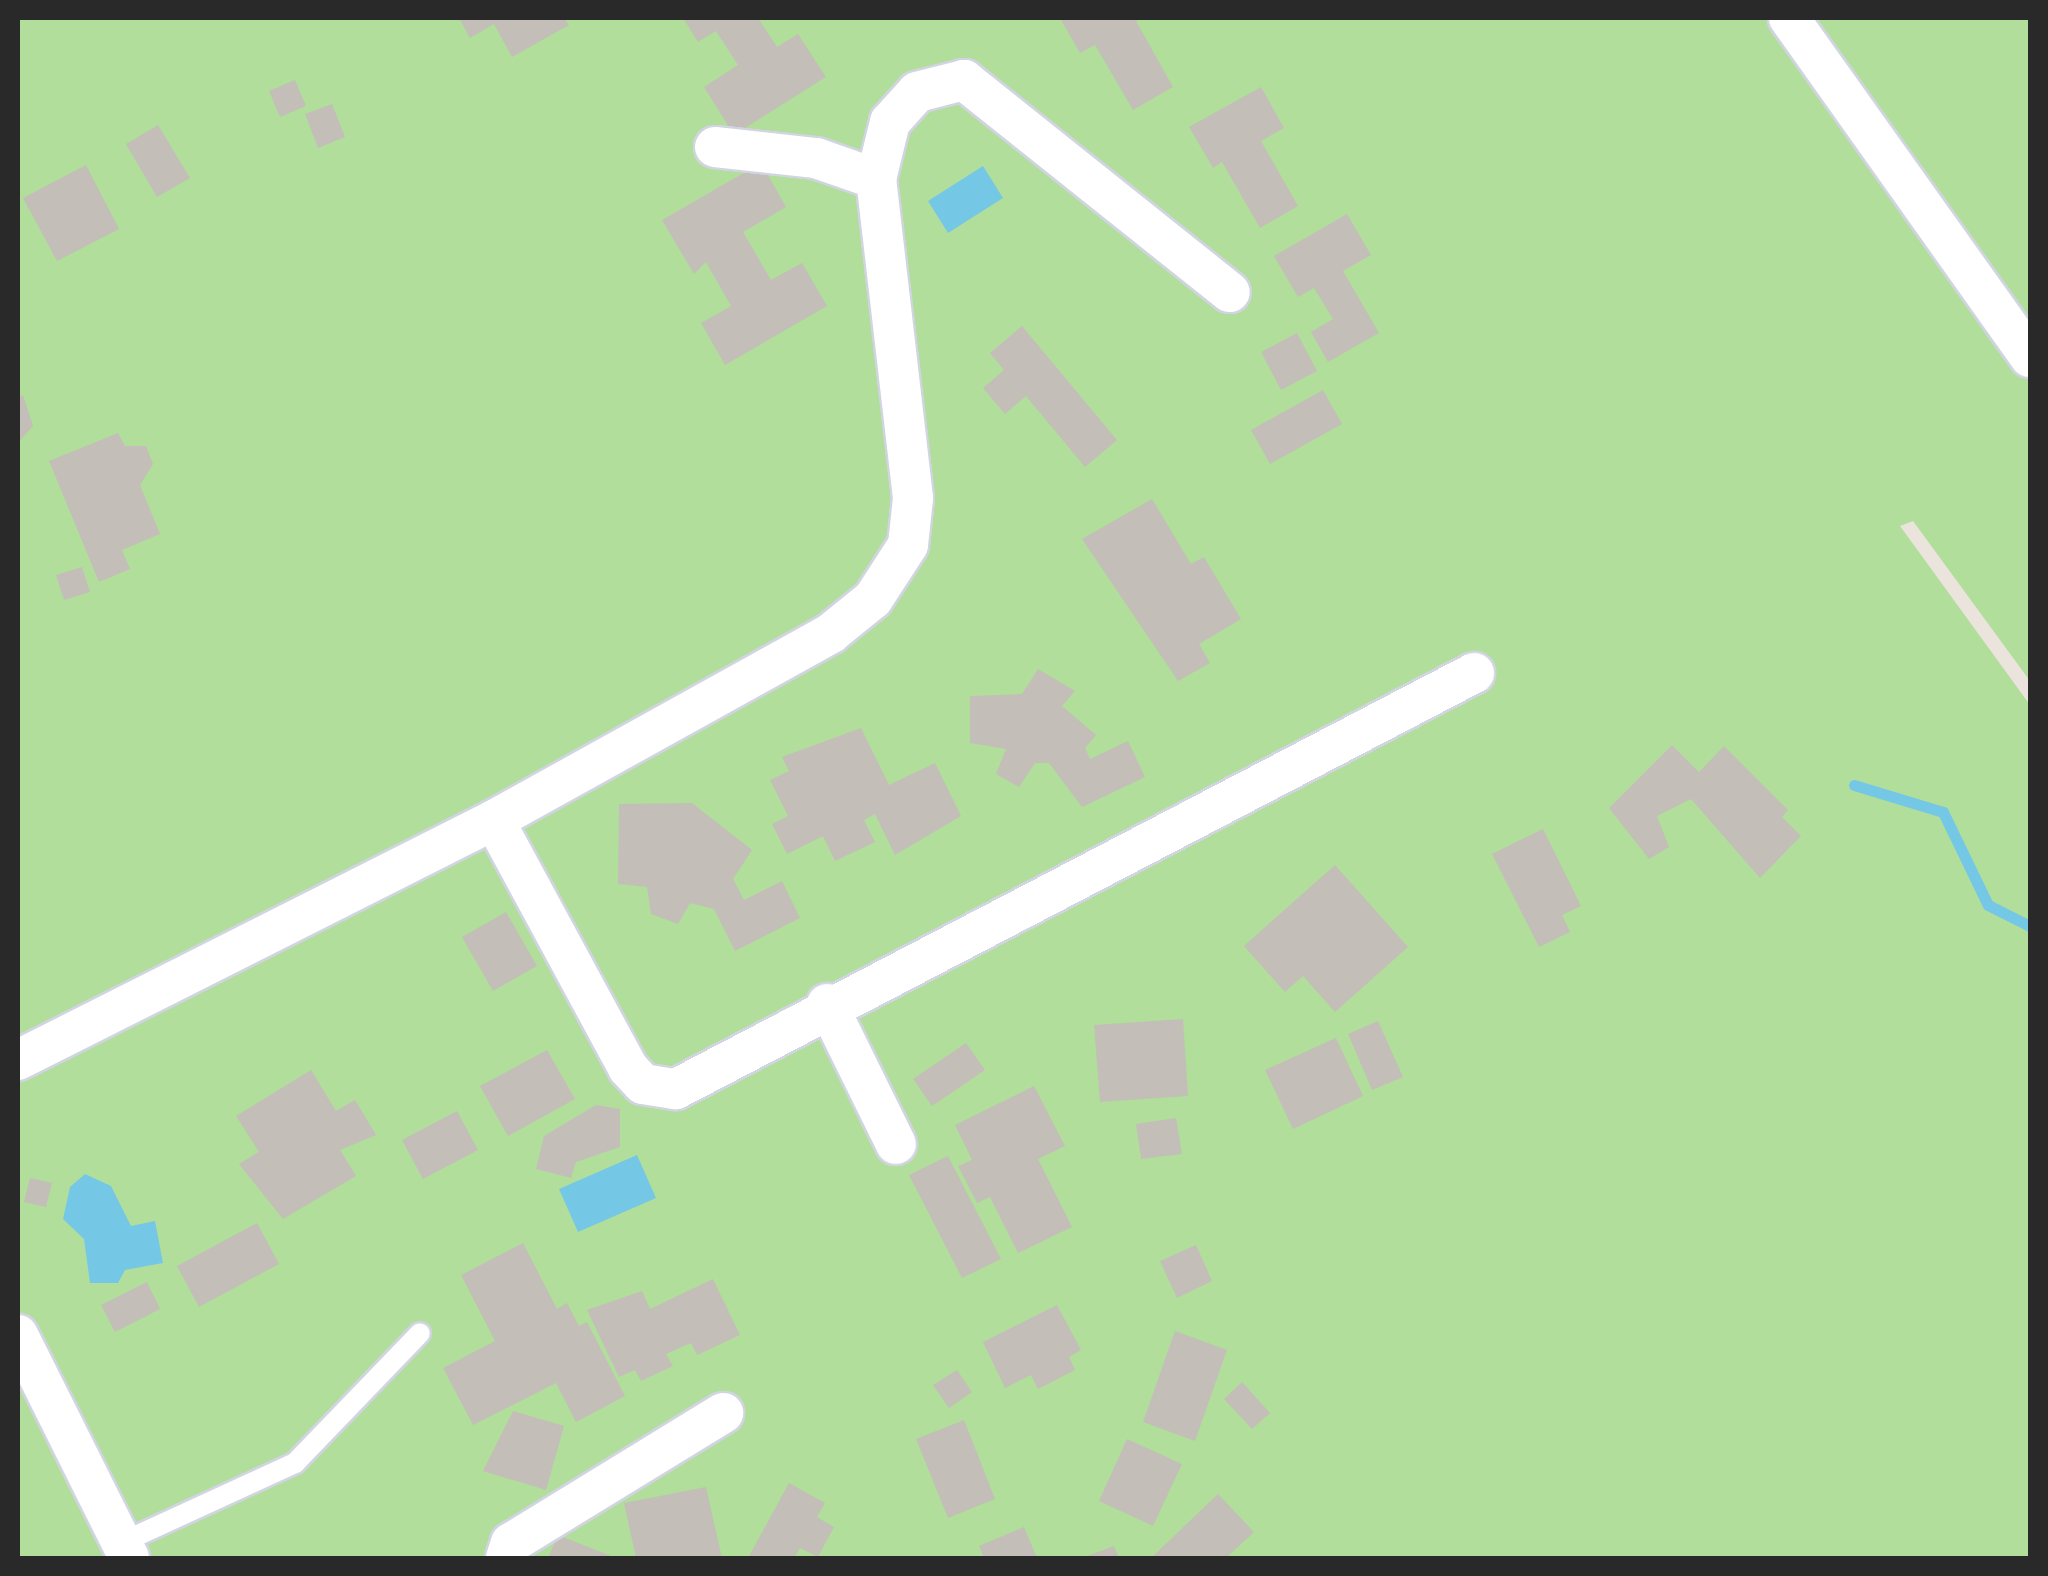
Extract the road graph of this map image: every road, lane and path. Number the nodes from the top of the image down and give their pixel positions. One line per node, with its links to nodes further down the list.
1 (1790, 18): 5 (street)
2 (715, 147): 3 (street)
3 (876, 179): 4 (street); 7 (street)
4 (1230, 292)
5 (2030, 357)
6 (1474, 673): 8 (street)
7 (494, 820): 8 (street); 9 (street)
8 (827, 1004): 10 (street)
9 (18, 1060)
10 (896, 1144)
11 (420, 1333): 14 (lane)
12 (18, 1335): 14 (street)
13 (723, 1413): 15 (street)
14 (125, 1551)
15 (506, 1558)

